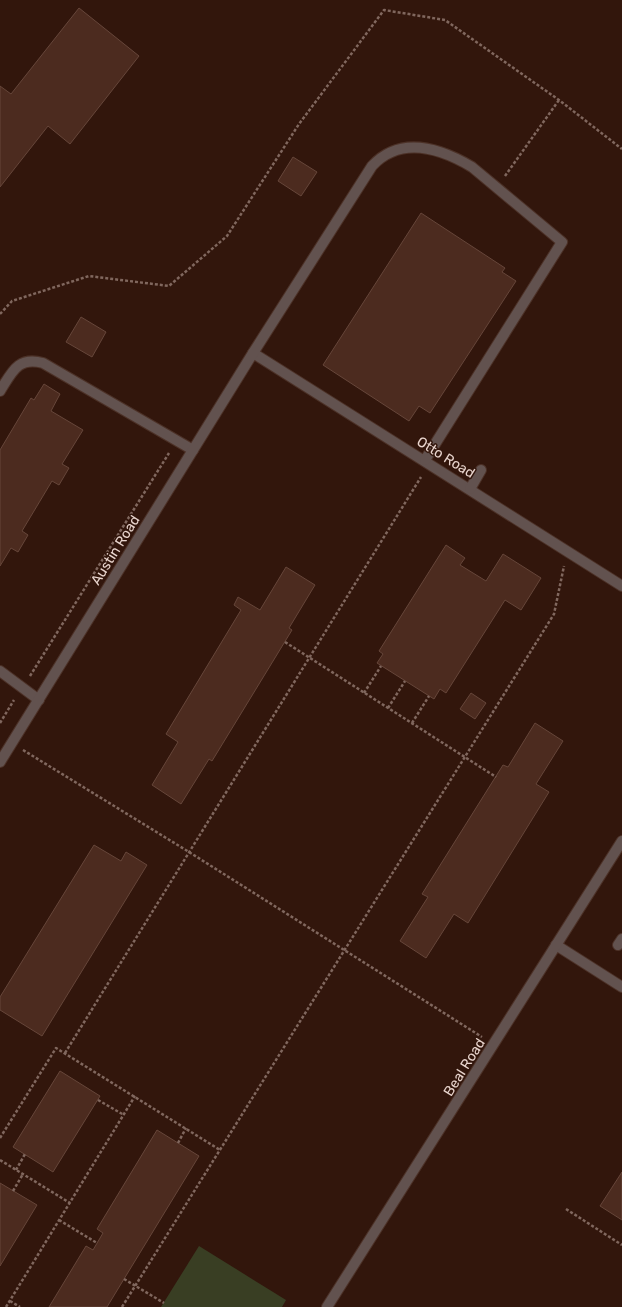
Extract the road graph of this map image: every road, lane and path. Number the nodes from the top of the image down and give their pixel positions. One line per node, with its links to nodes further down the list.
1 (559, 100): 2 (path); 3 (path); 4 (path)
2 (622, 149)
3 (496, 188): 5 (street, Austin Road); 9 (street, Austin Road)
4 (0, 314)
5 (253, 353): 8 (street, Austin Road); 9 (street, Otto Road)
6 (0, 391): 7 (street)
7 (177, 441): 8 (street); 19 (path)
8 (194, 450): 22 (street, Austin Road)
9 (428, 462): 11 (street, Otto Road); 15 (path)
10 (481, 470): 11 (street)
11 (470, 489): 12 (street, Otto Road)
12 (567, 550): 13 (street, Otto Road); 27 (path)
13 (622, 586)
14 (285, 642): 15 (path)
15 (309, 657): 20 (path); 31 (path)
16 (381, 666): 20 (path)
17 (0, 671): 19 (street)
18 (405, 681): 23 (path)
19 (22, 688): 22 (street); 24 (path)
20 (364, 693): 23 (path)
21 (429, 696): 25 (path)
22 (39, 700): 26 (street, Austin Road)
23 (388, 708): 25 (path)
24 (0, 723)
25 (412, 723): 27 (path)
26 (12, 743): 28 (street, Austin Road); 31 (path)
27 (464, 757): 29 (path); 33 (path)
28 (0, 762)
29 (496, 777)
30 (622, 841): 32 (street, Beal Road)
31 (189, 852): 33 (path); 36 (path)
32 (556, 946): 34 (street); 35 (street, Beal Road)
33 (344, 950): 35 (path); 43 (path)
34 (622, 987)
35 (494, 1045): 61 (street, Beal Road)
36 (65, 1053): 37 (path); 41 (path)
37 (135, 1096): 39 (path); 40 (path)
38 (98, 1100): 39 (path)
39 (124, 1115): 49 (path)
40 (186, 1128): 42 (path); 43 (path)
41 (0, 1138)
42 (178, 1143)
43 (220, 1150): 55 (path)
44 (25, 1154): 46 (path)
45 (0, 1160): 46 (path)
46 (16, 1170): 47 (path)
47 (23, 1174): 48 (path); 49 (path)
48 (13, 1191)
49 (70, 1203): 51 (path)
50 (566, 1209): 53 (path)
51 (59, 1220): 52 (path); 56 (path)
52 (97, 1244)
53 (622, 1245)
54 (124, 1279): 55 (path)
55 (135, 1286): 57 (path); 60 (path)
56 (10, 1301): 58 (path); 59 (path)
57 (164, 1303)
58 (6, 1307)
59 (20, 1307)
60 (122, 1307)
61 (327, 1307)

